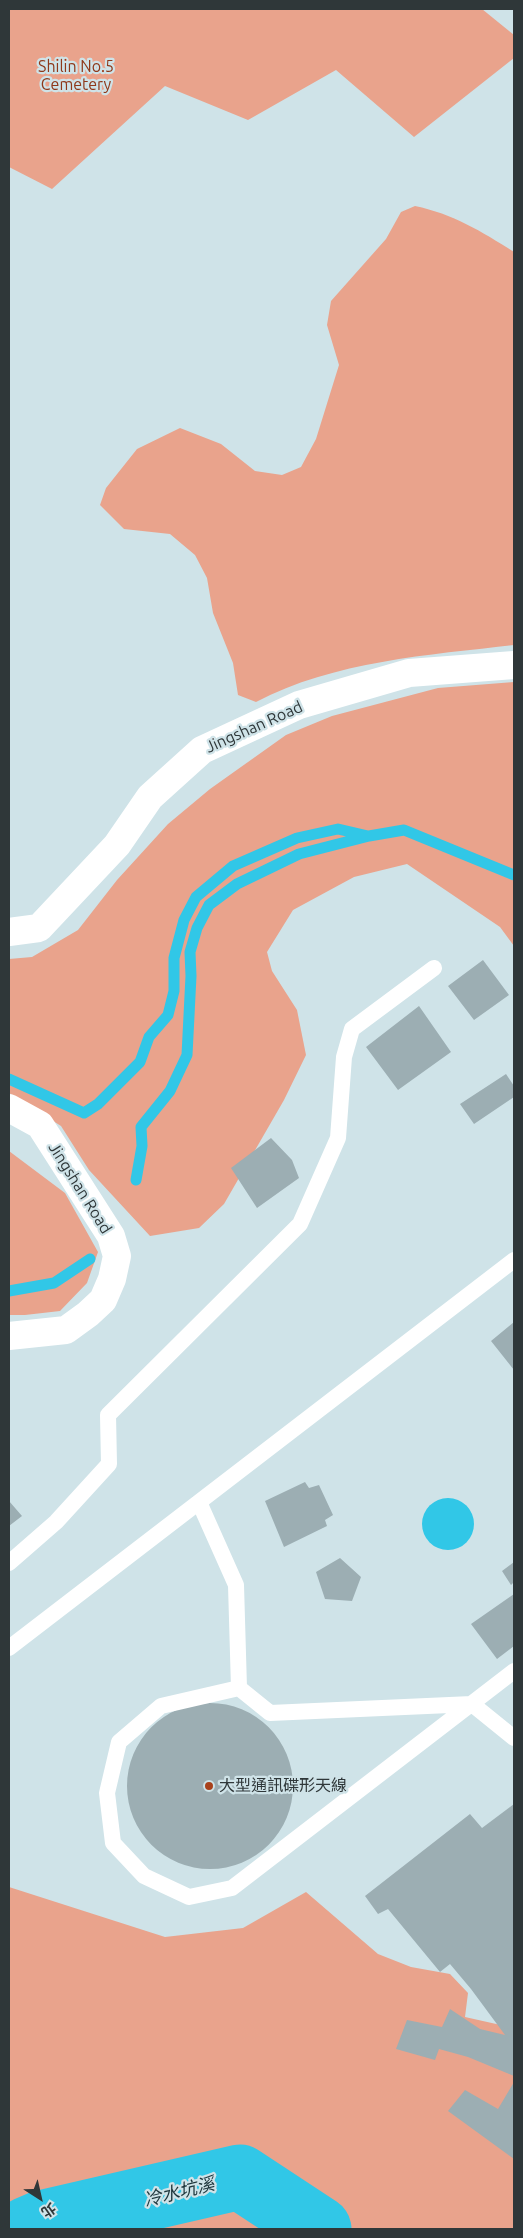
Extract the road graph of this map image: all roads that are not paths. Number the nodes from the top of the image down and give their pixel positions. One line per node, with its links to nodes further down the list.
1 (514, 665): 2 (street, Jingshan Road)
2 (9, 932)
3 (434, 968): 8 (lane)
4 (9, 1108): 6 (street, Jingshan Road)
5 (514, 1260): 7 (lane)
6 (9, 1336)
7 (199, 1502): 9 (lane); 11 (lane)
8 (9, 1563)
9 (9, 1648)
10 (514, 1671): 12 (lane)
11 (239, 1688): 12 (lane); 12 (lane)
12 (472, 1704): 13 (lane)
13 (514, 1738)

